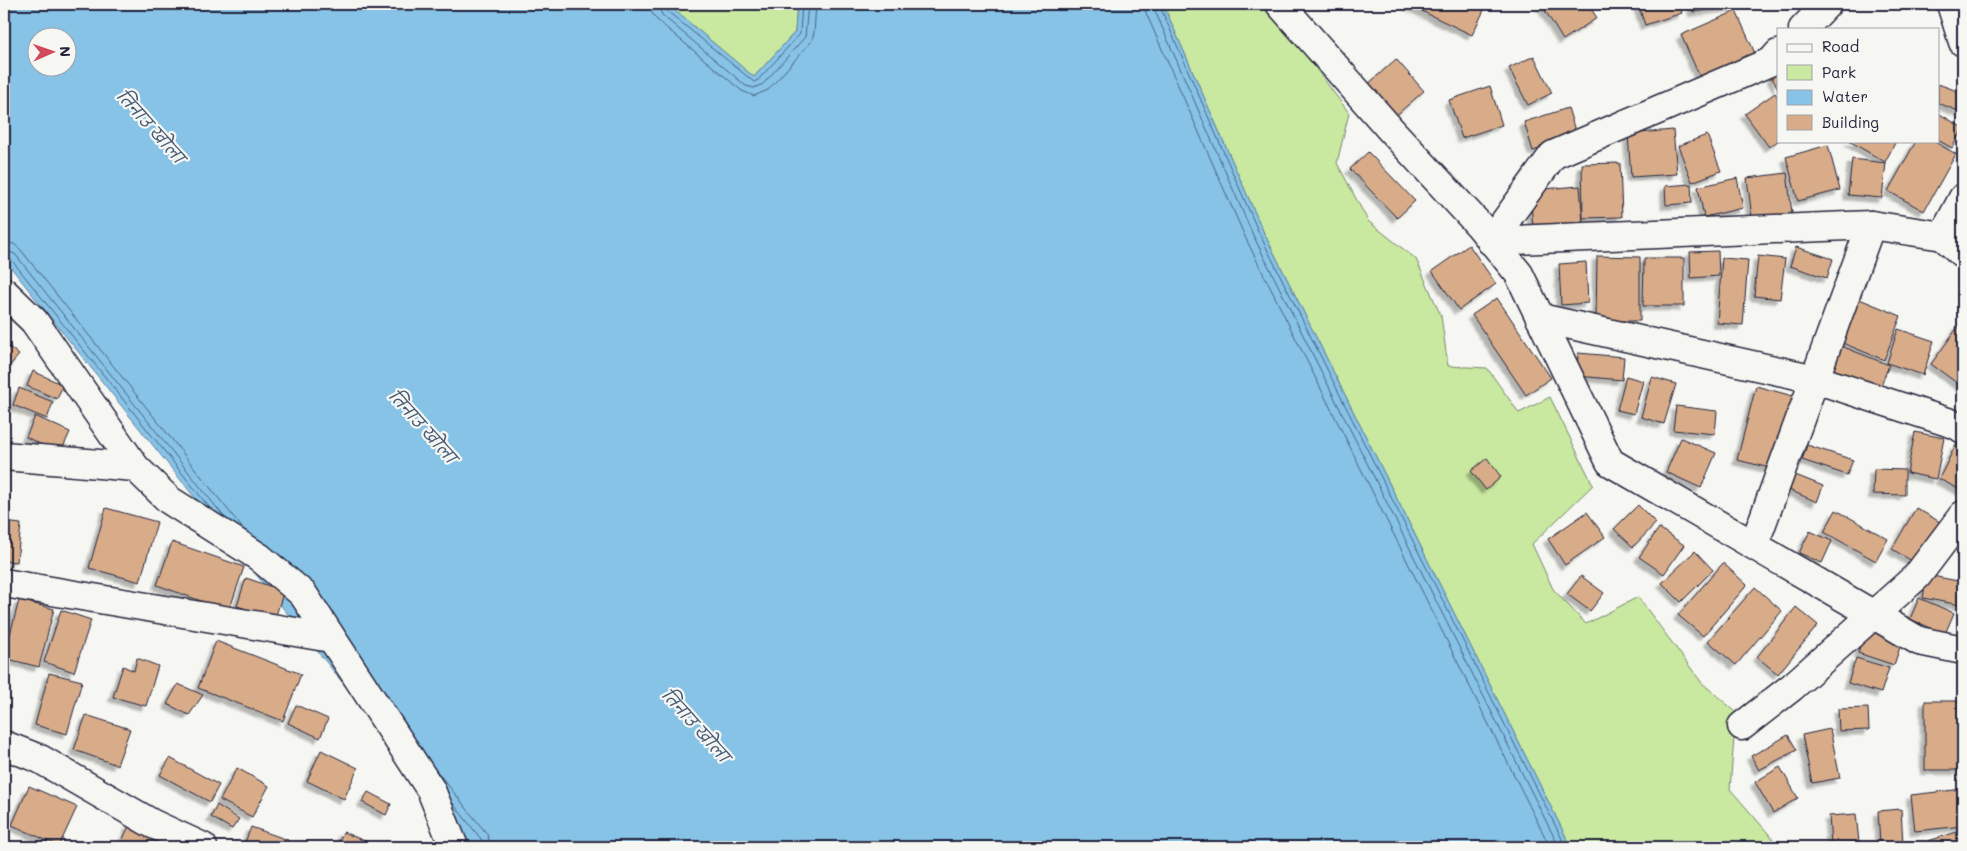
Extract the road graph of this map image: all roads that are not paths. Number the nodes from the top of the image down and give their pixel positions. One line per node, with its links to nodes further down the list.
1 (1280, 4): 10 (street)
2 (1827, 4): 4 (street)
3 (1951, 4): 5 (street)
4 (1804, 28)
5 (1963, 42)
6 (1777, 55): 10 (street)
7 (1963, 198): 9 (street)
8 (1871, 225): 9 (street); 10 (street); 14 (street)
9 (1943, 236): 11 (street)
10 (1491, 241): 13 (street)
11 (1963, 254)
12 (4, 292): 17 (street)
13 (1540, 318): 14 (street); 19 (street)
14 (1814, 379): 15 (street); 19 (street)
15 (1963, 429)
16 (4, 456): 17 (street)
17 (136, 467): 22 (street)
18 (1963, 515): 21 (street)
19 (1754, 545): 21 (street)
20 (4, 582): 22 (street)
21 (1875, 615): 23 (street); 24 (street)
22 (331, 638): 27 (street)
23 (1963, 650)
24 (1742, 726)
25 (4, 745): 26 (street)
26 (203, 847)
27 (454, 847)

